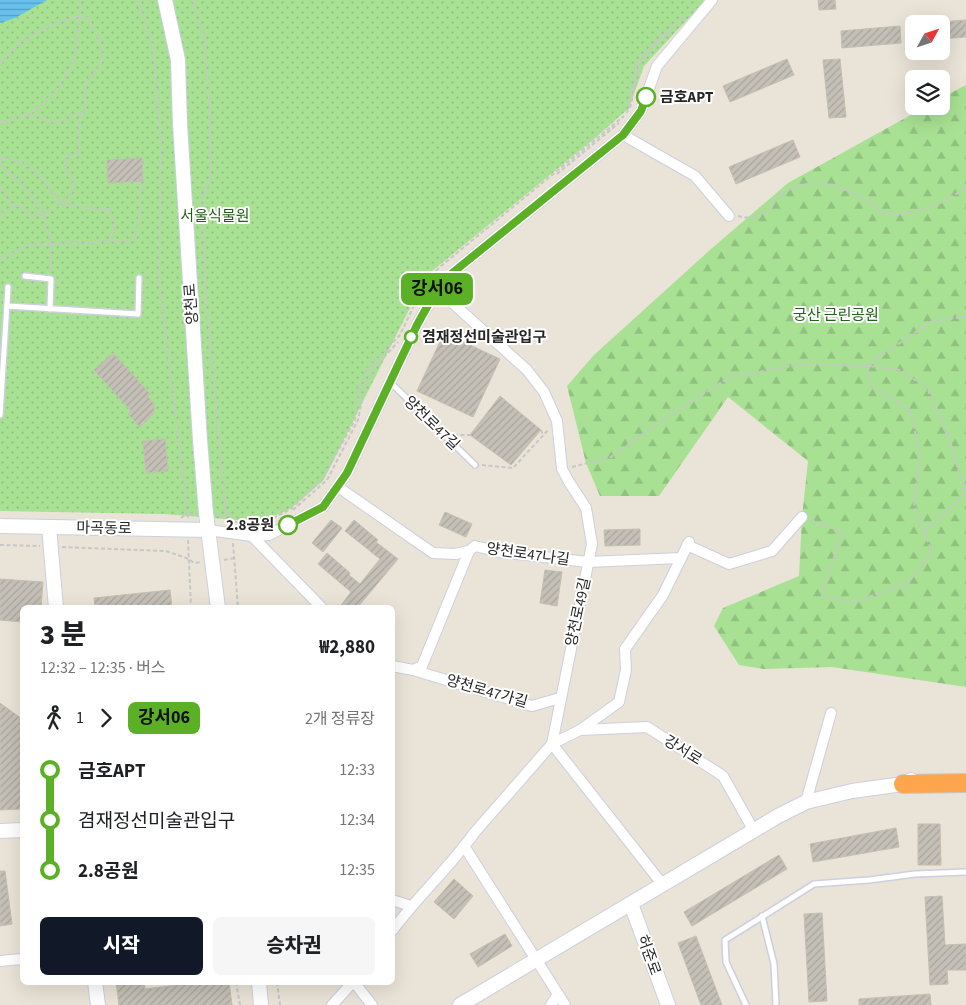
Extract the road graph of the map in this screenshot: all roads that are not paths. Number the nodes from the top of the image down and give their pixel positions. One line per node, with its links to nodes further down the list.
1 (165, 0): 18 (main road, 양천로)
2 (712, 0): 3 (street, 양천로47길)
3 (623, 135): 4 (street); 8 (street, 양천로47길)
4 (729, 216)
5 (24, 276): 10 (lane)
6 (140, 278): 10 (lane)
7 (8, 287): 9 (lane)
8 (437, 289): 11 (street, 양천로47길); 22 (street, 양천로49길)
9 (7, 306): 10 (lane); 12 (lane)
10 (50, 309)
11 (390, 382): 13 (lane, 양천로47길); 14 (street, 양천로47길)
12 (0, 415)
13 (475, 465)
14 (338, 487): 19 (street, 양천로47길); 20 (street, 양천로47나길)
15 (802, 517): 21 (street)
16 (0, 526): 17 (main road, 마곡동로)
17 (49, 527): 18 (main road, 마곡동로); 23 (main road)
18 (208, 530): 19 (street, 양천로47길); 24 (main road, 양천로)
19 (252, 536): 25 (street)
20 (469, 551): 22 (street, 양천로47나길); 27 (street)
21 (681, 558): 22 (street, 양천로47나길); 30 (street)
22 (588, 562): 28 (street, 양천로49길)
23 (56, 605)
24 (218, 605)
25 (319, 605)
26 (395, 667): 27 (street, 양천로47가길)
27 (414, 670): 28 (street, 양천로47가길)
28 (560, 698): 31 (street, 양천로49길)
29 (831, 713): 36 (street)
30 (580, 730): 31 (street); 38 (street, 강서로)
31 (552, 744): 40 (street); 42 (street)
32 (966, 774): 34 (main road)
33 (966, 783): 34 (highway)
34 (903, 784): 35 (main road); 36 (main road)
35 (966, 788)
36 (806, 802): 38 (main road)
37 (20, 830): 39 (main road)
38 (754, 831): 42 (main road)
39 (0, 832)
40 (464, 846): 45 (street); 50 (street)
41 (966, 872): 46 (lane)
42 (663, 885): 44 (main road)
43 (395, 901): 45 (street)
44 (631, 904): 50 (main road); 63 (main road, 허준로)
45 (411, 906): 47 (street)
46 (762, 916): 64 (lane); 65 (lane)
47 (395, 927)
48 (20, 960): 49 (street)
49 (0, 961)
50 (536, 961): 55 (street); 60 (main road)
51 (95, 985): 56 (main road)
52 (258, 985): 57 (main road)
53 (350, 985): 58 (street)
54 (355, 985): 59 (street)
55 (558, 994): 61 (street); 62 (street)
56 (98, 1005)
57 (261, 1005)
58 (332, 1005)
59 (372, 1005)
60 (460, 1005)
61 (551, 1005)
62 (566, 1005)
63 (668, 1005)
64 (746, 1005)
65 (776, 1005)

